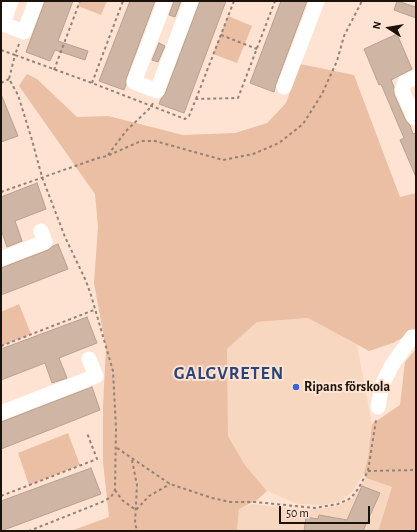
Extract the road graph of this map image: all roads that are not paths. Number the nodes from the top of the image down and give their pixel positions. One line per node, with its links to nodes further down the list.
1 (11, 1): 2 (street)
2 (36, 1)
3 (165, 1): 4 (street)
4 (191, 1)
5 (317, 1): 7 (street)
6 (416, 77): 8 (street)
7 (284, 87)
8 (416, 118)
9 (41, 231): 10 (street)
10 (1, 259)
11 (416, 337): 13 (street)
12 (89, 359): 14 (street)
13 (378, 407)
14 (1, 413)

